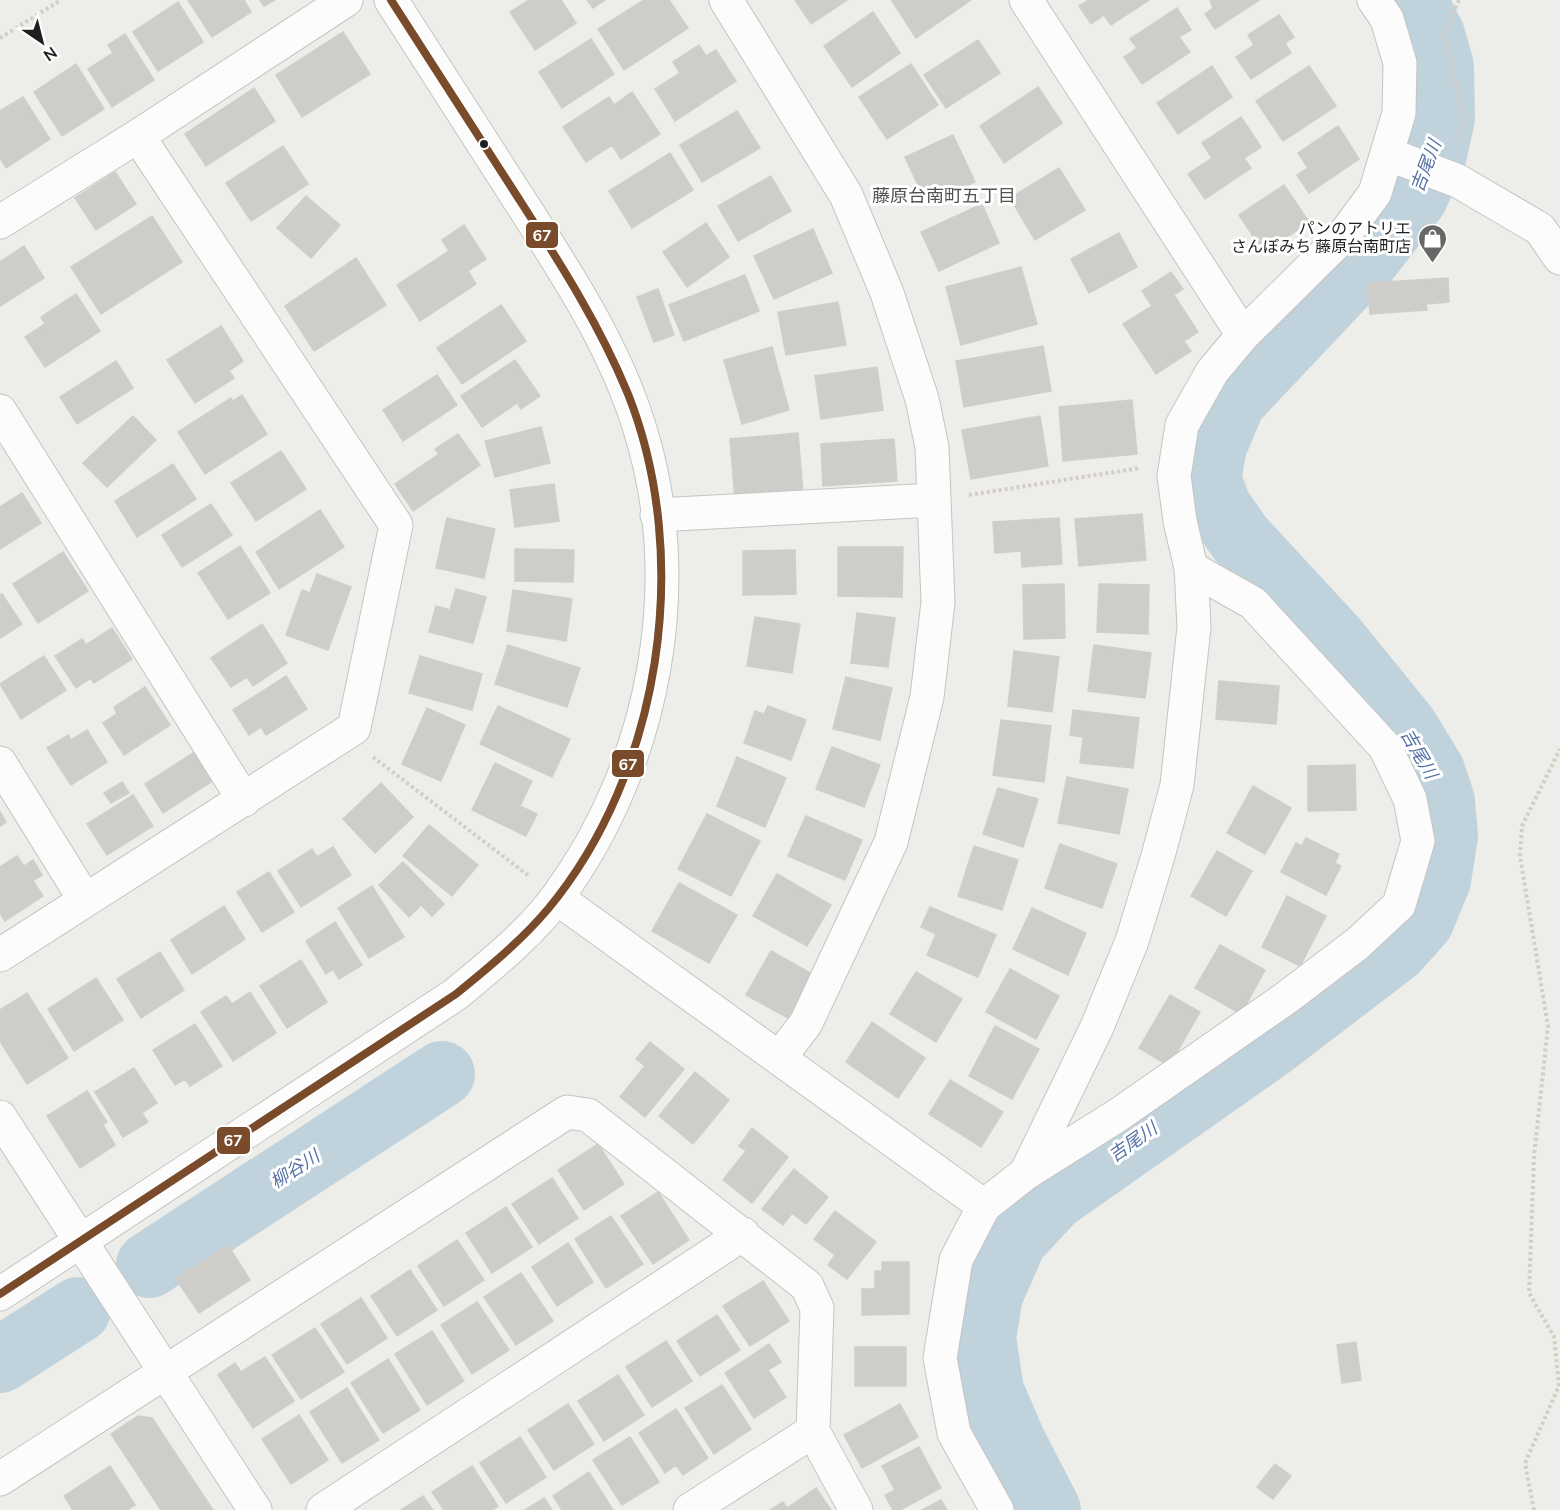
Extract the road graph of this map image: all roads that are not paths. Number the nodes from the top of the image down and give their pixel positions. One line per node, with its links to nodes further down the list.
1 (346, 0): 6 (street)
2 (391, 0): 13 (street)
3 (726, 0): 12 (street)
4 (1026, 0): 10 (street)
5 (1374, 0): 7 (street)
6 (138, 136): 8 (street); 16 (street)
7 (1400, 160): 9 (street); 10 (street)
8 (0, 222)
9 (1560, 258)
10 (1243, 335): 14 (street)
11 (0, 411): 16 (street)
12 (933, 500): 13 (street); 20 (street)
13 (657, 515): 17 (street)
14 (1191, 568): 22 (street); 22 (street)
15 (0, 763): 18 (street)
16 (244, 800): 18 (street)
17 (557, 898): 20 (street); 25 (street)
18 (85, 900): 19 (street)
19 (0, 955)
20 (780, 1057): 23 (street)
21 (0, 1118): 25 (street)
22 (1026, 1173): 23 (street)
23 (984, 1206): 34 (street)
24 (743, 1234): 27 (street); 28 (street); 31 (street)
25 (80, 1242): 26 (street); 27 (street)
26 (0, 1293)
27 (166, 1374): 29 (street); 30 (street)
28 (813, 1431): 32 (street); 33 (street)
29 (0, 1479)
30 (255, 1510)
31 (323, 1510)
32 (690, 1510)
33 (856, 1510)
34 (997, 1510)

